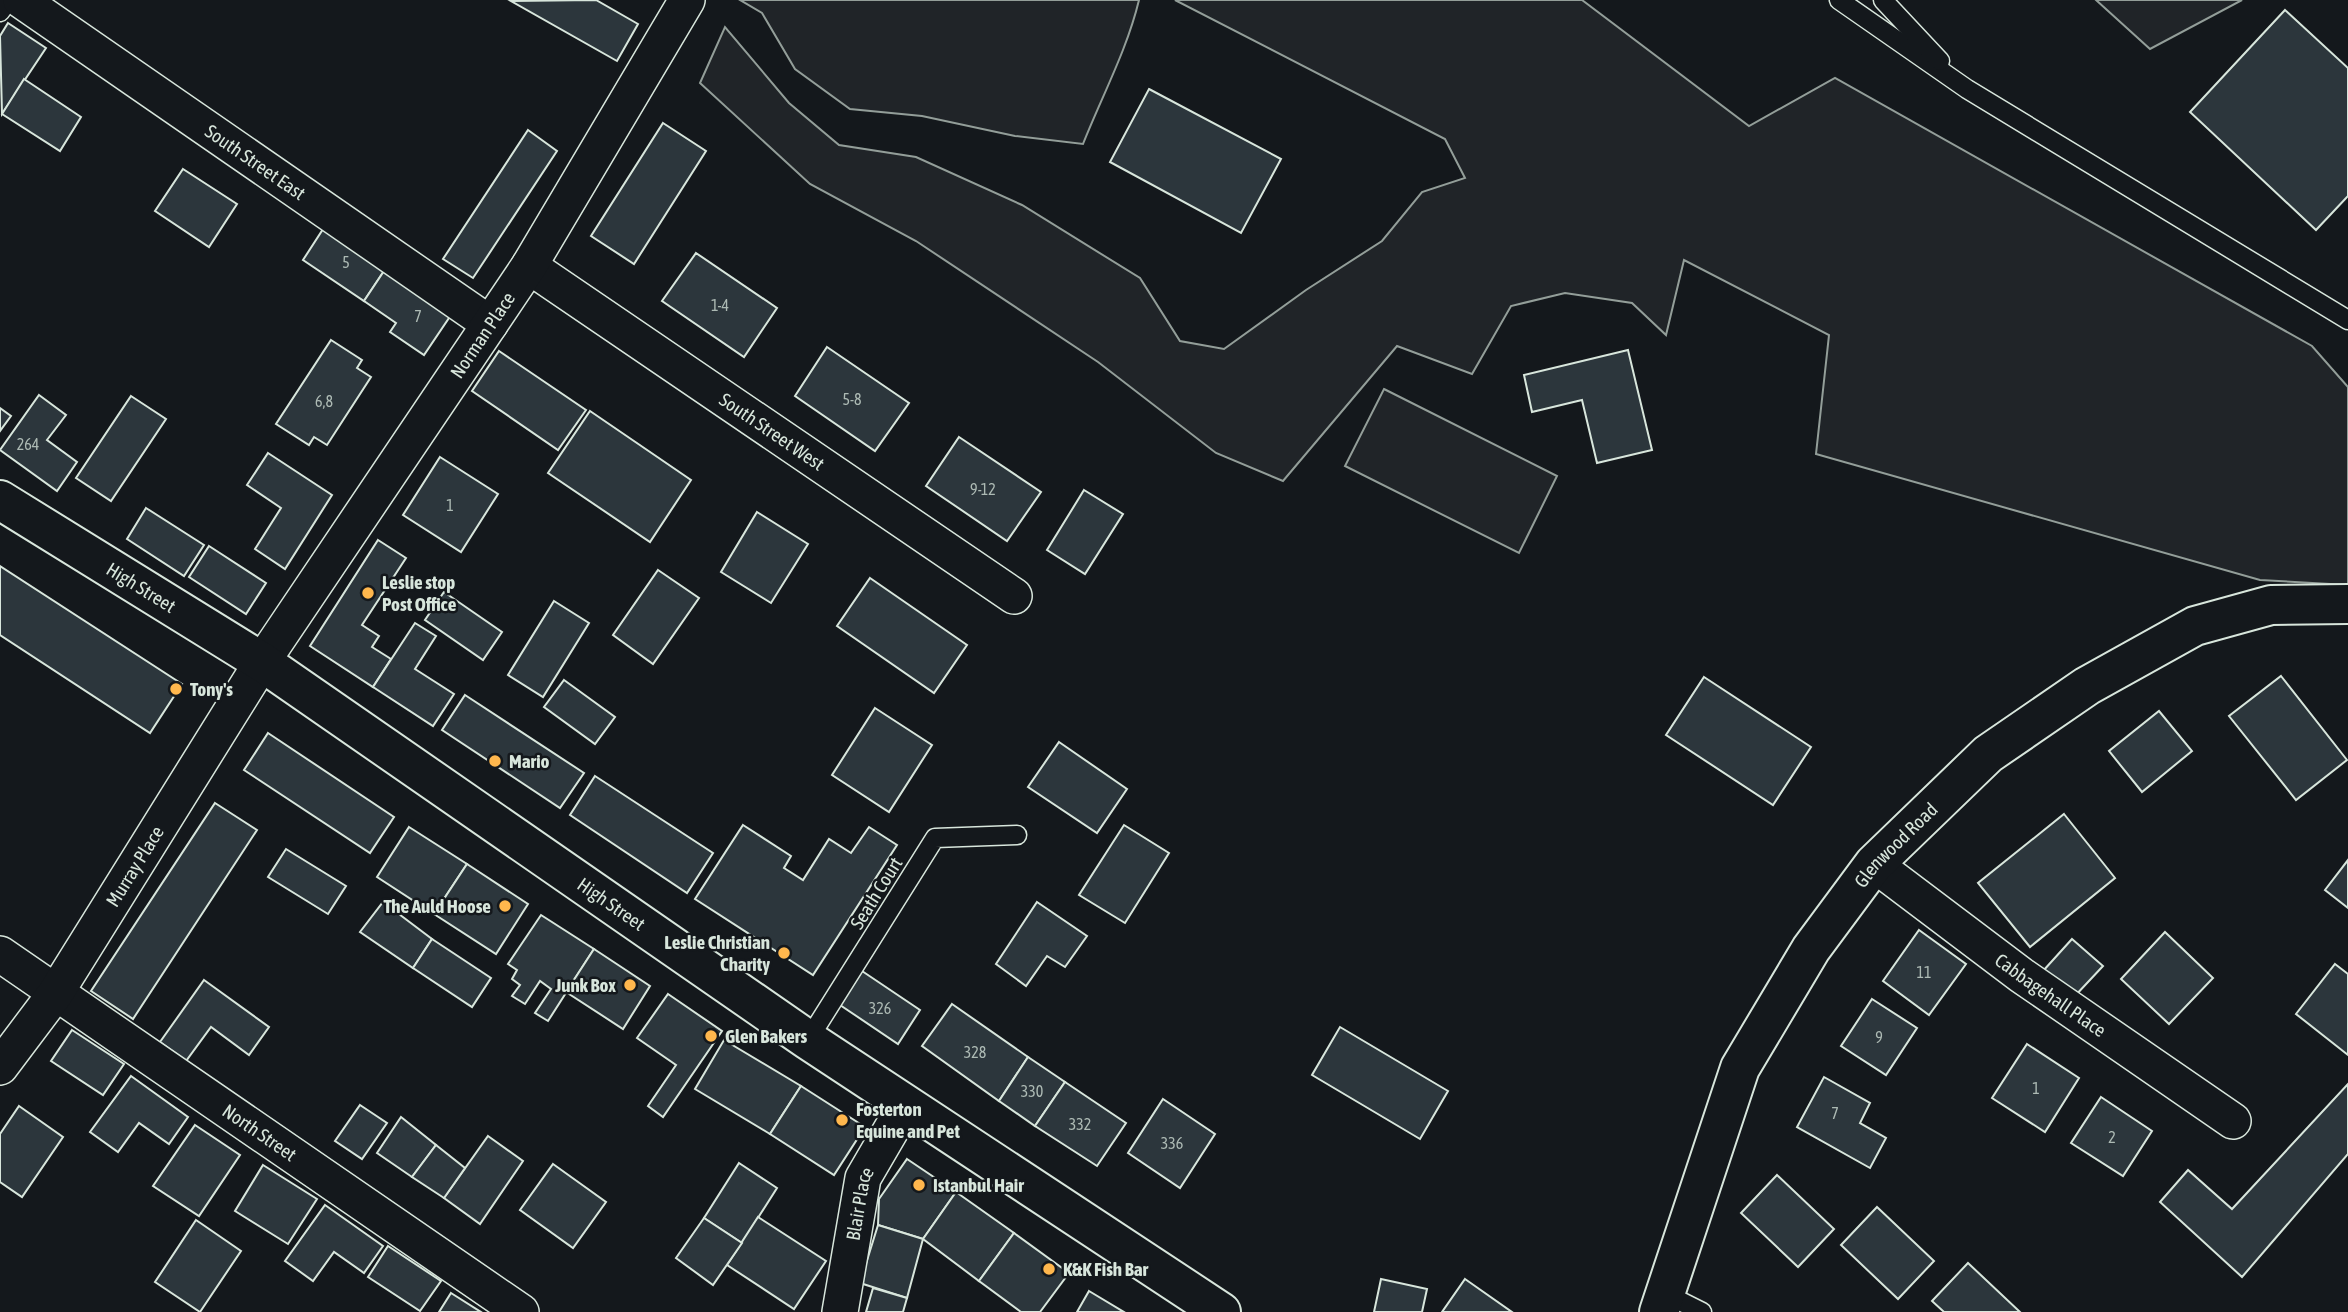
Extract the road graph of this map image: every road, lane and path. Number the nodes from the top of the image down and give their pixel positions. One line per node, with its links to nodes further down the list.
1 (9, 0): 6 (lane)
2 (21, 0): 10 (street, South Street East)
3 (687, 0): 8 (street, Norman Place)
4 (1839, 0): 7 (lane)
5 (1883, 0): 7 (lane)
6 (0, 12)
7 (1967, 89): 9 (lane)
8 (529, 266): 10 (street, Norman Place); 12 (street, South Street West)
9 (2348, 320)
10 (490, 324): 14 (street, Norman Place)
11 (0, 500): 14 (main road, High Street)
12 (1014, 596)
13 (2348, 604): 16 (main road, Glenwood Road)
14 (262, 662): 18 (street, Murray Place); 19 (main road, High Street)
15 (1017, 835): 19 (lane, Seath Court)
16 (1874, 864): 22 (street, Cabbagehall Place); 23 (main road, Glenwood Road)
17 (0, 954): 18 (street, North Street)
18 (55, 994): 20 (street, Murray Place); 24 (street, North Street)
19 (808, 1040): 21 (main road, High Street)
20 (0, 1067)
21 (905, 1106): 25 (street, Blair Place); 26 (main road, High Street)
22 (2234, 1121)
23 (1663, 1303): 27 (lane)
24 (521, 1312)
25 (840, 1312)
26 (1221, 1312)
27 (1702, 1312)

